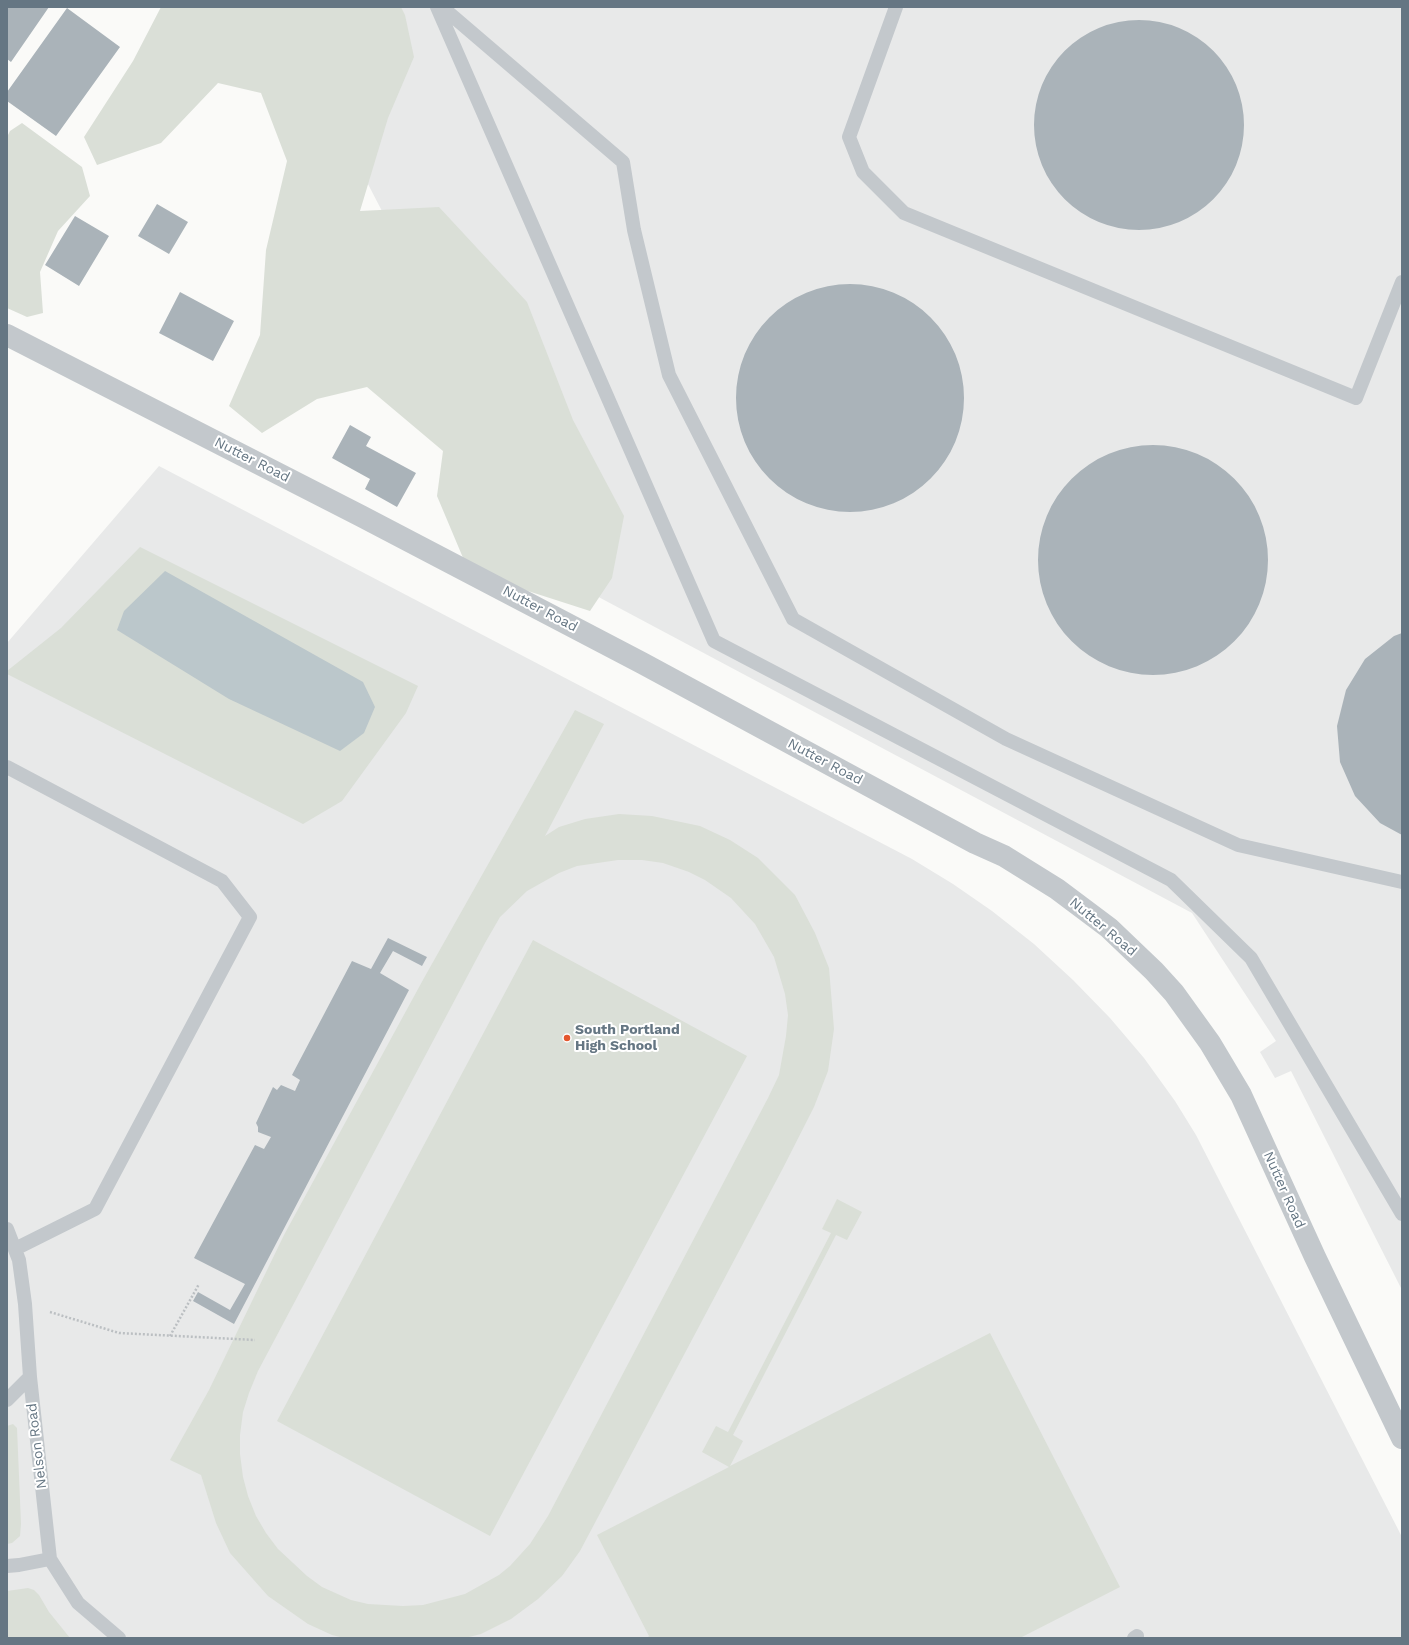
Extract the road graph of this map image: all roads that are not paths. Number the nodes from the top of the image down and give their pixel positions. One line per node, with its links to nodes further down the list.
1 (437, 7): 8 (lane)
2 (442, 7): 7 (lane)
3 (896, 7): 4 (lane)
4 (1402, 282)
5 (7, 335): 13 (street, Nutter Road)
6 (7, 767): 10 (lane)
7 (1402, 882)
8 (1402, 1214)
9 (7, 1229): 10 (lane, Nelson Road)
10 (15, 1249): 11 (lane, Nelson Road)
11 (30, 1377): 12 (lane); 14 (lane, Nelson Road)
12 (7, 1400)
13 (1402, 1438)
14 (50, 1559): 15 (lane); 16 (lane, Nelson Road)
15 (7, 1566)
16 (119, 1638)

